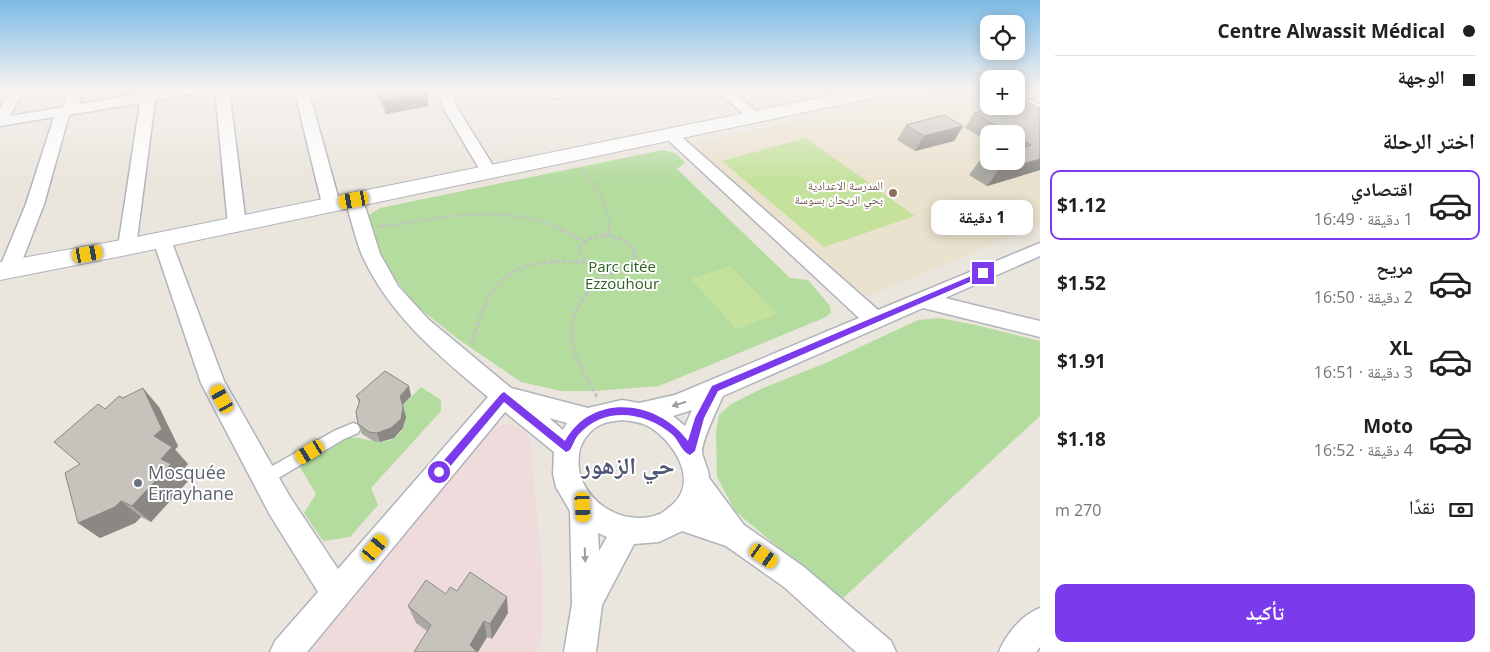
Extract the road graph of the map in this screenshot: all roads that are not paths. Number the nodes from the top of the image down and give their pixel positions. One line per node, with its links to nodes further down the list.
1 (64, 119): 14 (street)
2 (136, 119): 12 (street)
3 (226, 119): 10 (street)
4 (312, 119): 9 (street)
5 (457, 119): 8 (street)
6 (745, 119): 7 (street)
7 (671, 135): 8 (street); 16 (street)
8 (489, 172): 9 (street)
9 (343, 202): 10 (street); 19 (street)
10 (237, 225): 11 (street)
11 (162, 240): 12 (street); 25 (street)
12 (127, 247): 14 (street)
13 (1037, 253): 15 (street)
14 (4, 270)
15 (920, 300): 16 (street); 17 (street)
16 (875, 320): 18 (street)
17 (1040, 329)
18 (715, 389): 20 (street, one-way to 20); 24 (street)
19 (504, 396): 21 (street); 23 (street); 31 (street)
20 (641, 412): 21 (street); 24 (street)
21 (596, 416): 23 (street)
22 (353, 430): 25 (lane)
23 (566, 447): 27 (street)
24 (690, 451): 26 (street)
25 (265, 478): 31 (street)
26 (697, 483): 28 (street); 30 (street)
27 (583, 507): 29 (street); 32 (street, one-way to 32)
28 (679, 517): 29 (street); 30 (street)
29 (626, 530): 32 (street)
30 (734, 534): 36 (street)
31 (336, 593): 34 (street)
32 (587, 604): 35 (street)
33 (1040, 623): 37 (street)
34 (286, 652)
35 (580, 652)
36 (880, 652)
37 (1015, 652)

